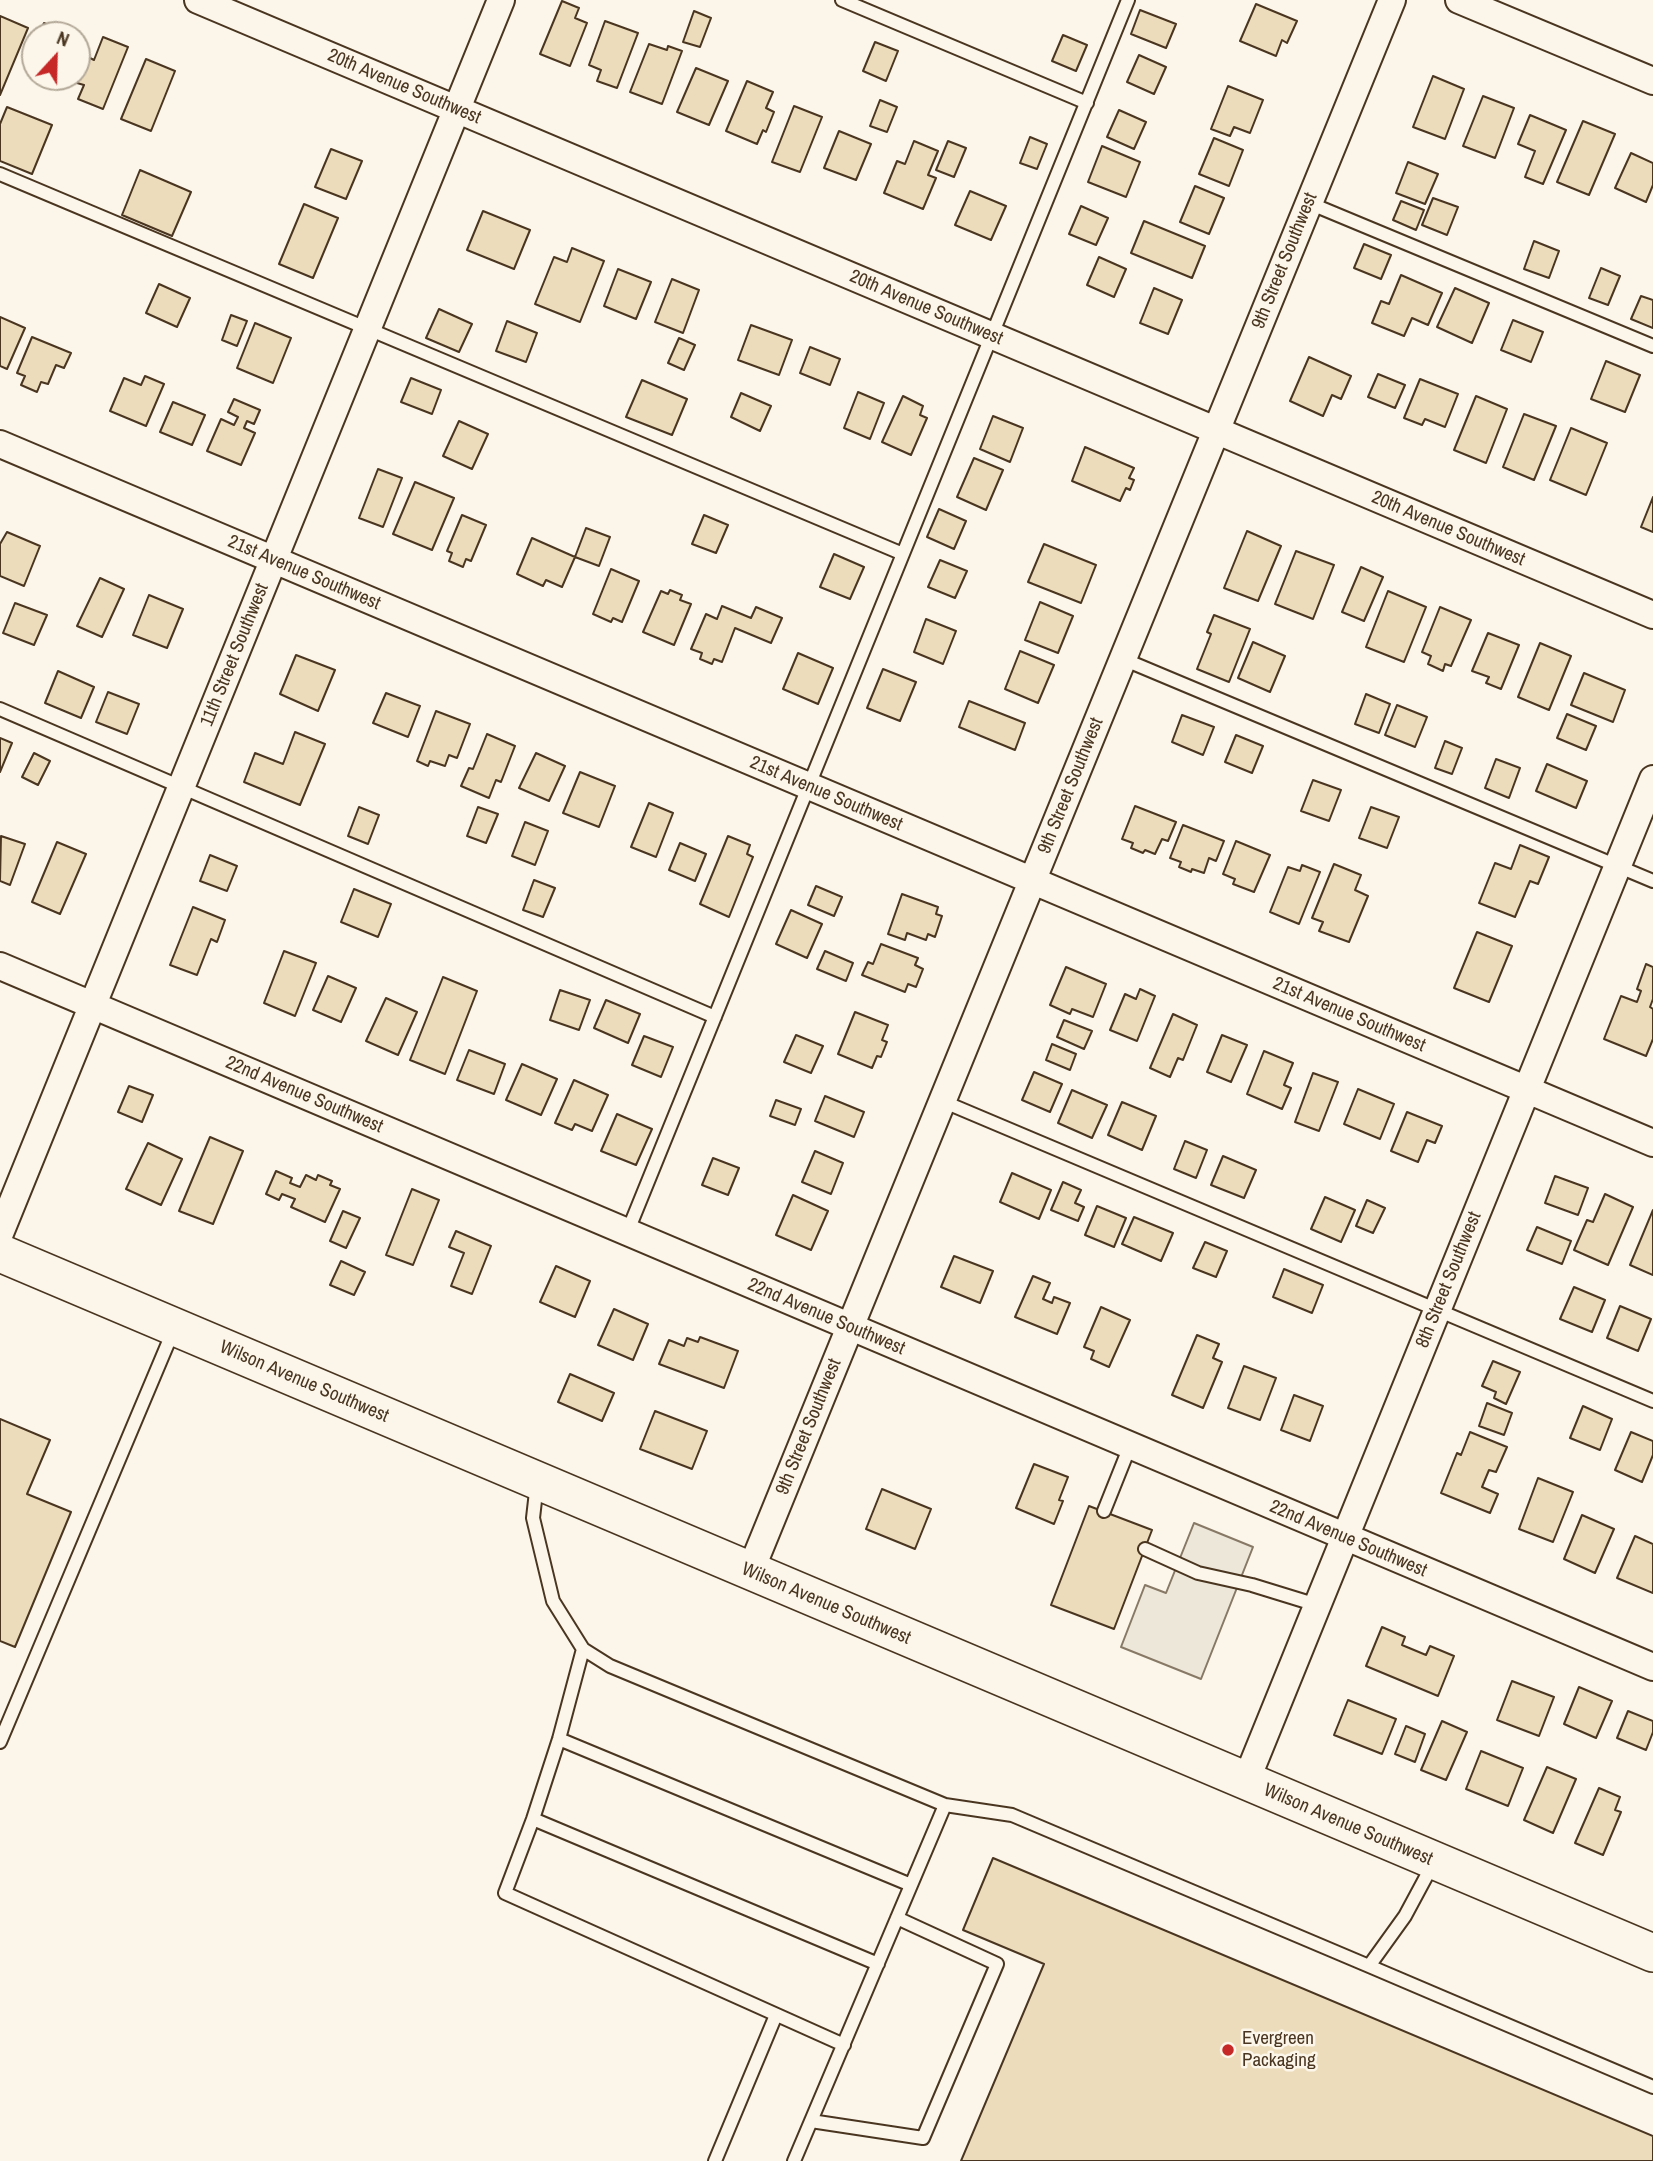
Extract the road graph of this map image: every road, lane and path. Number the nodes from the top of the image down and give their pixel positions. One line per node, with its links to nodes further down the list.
1 (198, 0): 9 (street, 20th Avenue Southwest)
2 (501, 0): 9 (street, 11th Street Southwest)
3 (842, 0): 8 (lane)
4 (1128, 0): 8 (lane)
5 (1392, 0): 11 (street, 9th Street Southwest)
6 (1460, 0): 7 (street)
7 (1653, 81)
8 (1087, 103): 13 (lane)
9 (457, 109): 12 (street, 11th Street Southwest); 13 (street, 20th Avenue Southwest)
10 (0, 174): 12 (lane)
11 (1309, 203): 14 (lane); 15 (street, 9th Street Southwest)
12 (368, 329): 17 (lane); 18 (street, 11th Street Southwest)
13 (992, 336): 15 (street, 20th Avenue Southwest); 17 (lane)
14 (1653, 346)
15 (1216, 431): 19 (street, 20th Avenue Southwest); 20 (street, 9th Street Southwest)
16 (0, 444): 18 (street, 21st Avenue Southwest)
17 (903, 554): 23 (lane)
18 (273, 560): 23 (street, 21st Avenue Southwest); 24 (street, 11th Street Southwest)
19 (1653, 615)
20 (1123, 659): 25 (lane); 26 (street, 9th Street Southwest)
21 (0, 709): 24 (lane)
22 (1653, 779): 25 (street, 8th Street Southwest)
23 (809, 786): 26 (street, 21st Avenue Southwest); 30 (lane)
24 (181, 787): 29 (street, 11th Street Southwest); 30 (lane)
25 (1618, 866): 27 (lane); 31 (street, 8th Street Southwest)
26 (1032, 881): 31 (street, 21st Avenue Southwest); 32 (street, 9th Street Southwest)
27 (1653, 881)
28 (0, 966): 29 (street, 22nd Avenue Southwest)
29 (92, 1005): 34 (street, 11th Street Southwest); 35 (street, 22nd Avenue Southwest)
30 (715, 1017): 35 (lane)
31 (1526, 1090): 33 (street, 21st Avenue Southwest); 37 (street, 8th Street Southwest)
32 (942, 1101): 37 (lane); 39 (street, 9th Street Southwest)
33 (1653, 1143)
34 (0, 1233)
35 (627, 1233): 39 (street, 22nd Avenue Southwest)
36 (0, 1253): 38 (main road, Wilson Avenue Southwest)
37 (1437, 1310): 40 (lane); 44 (street, 8th Street Southwest)
38 (174, 1327): 42 (main road, Wilson Avenue Southwest); 51 (lane)
39 (850, 1327): 41 (street, 22nd Avenue Southwest); 46 (street, 9th Street Southwest)
40 (1653, 1401)
41 (1130, 1446): 43 (lane); 44 (street, 22nd Avenue Southwest)
42 (537, 1481): 46 (main road, Wilson Avenue Southwest); 48 (lane)
43 (1104, 1511)
44 (1345, 1538): 47 (street, 8th Street Southwest); 49 (street, 22nd Avenue Southwest)
45 (1145, 1549): 47 (lane)
46 (750, 1572): 52 (main road, Wilson Avenue Southwest)
47 (1317, 1605): 52 (street, 8th Street Southwest)
48 (583, 1649): 50 (lane); 53 (lane)
49 (1653, 1667)
50 (558, 1739): 54 (lane); 56 (lane)
51 (0, 1742)
52 (1246, 1782): 55 (main road, Wilson Avenue Southwest)
53 (946, 1805): 56 (lane); 60 (lane)
54 (533, 1819): 59 (lane); 61 (lane)
55 (1434, 1862): 58 (main road, Wilson Avenue Southwest); 60 (lane)
56 (911, 1885): 57 (lane)
57 (897, 1919): 59 (lane); 64 (lane)
58 (1653, 1953)
59 (878, 1964): 62 (lane)
60 (1369, 1966): 63 (lane)
61 (776, 2015): 62 (lane); 65 (lane)
62 (844, 2045): 64 (lane)
63 (1653, 2087)
64 (811, 2121): 66 (lane)
65 (715, 2161)
66 (794, 2161)

